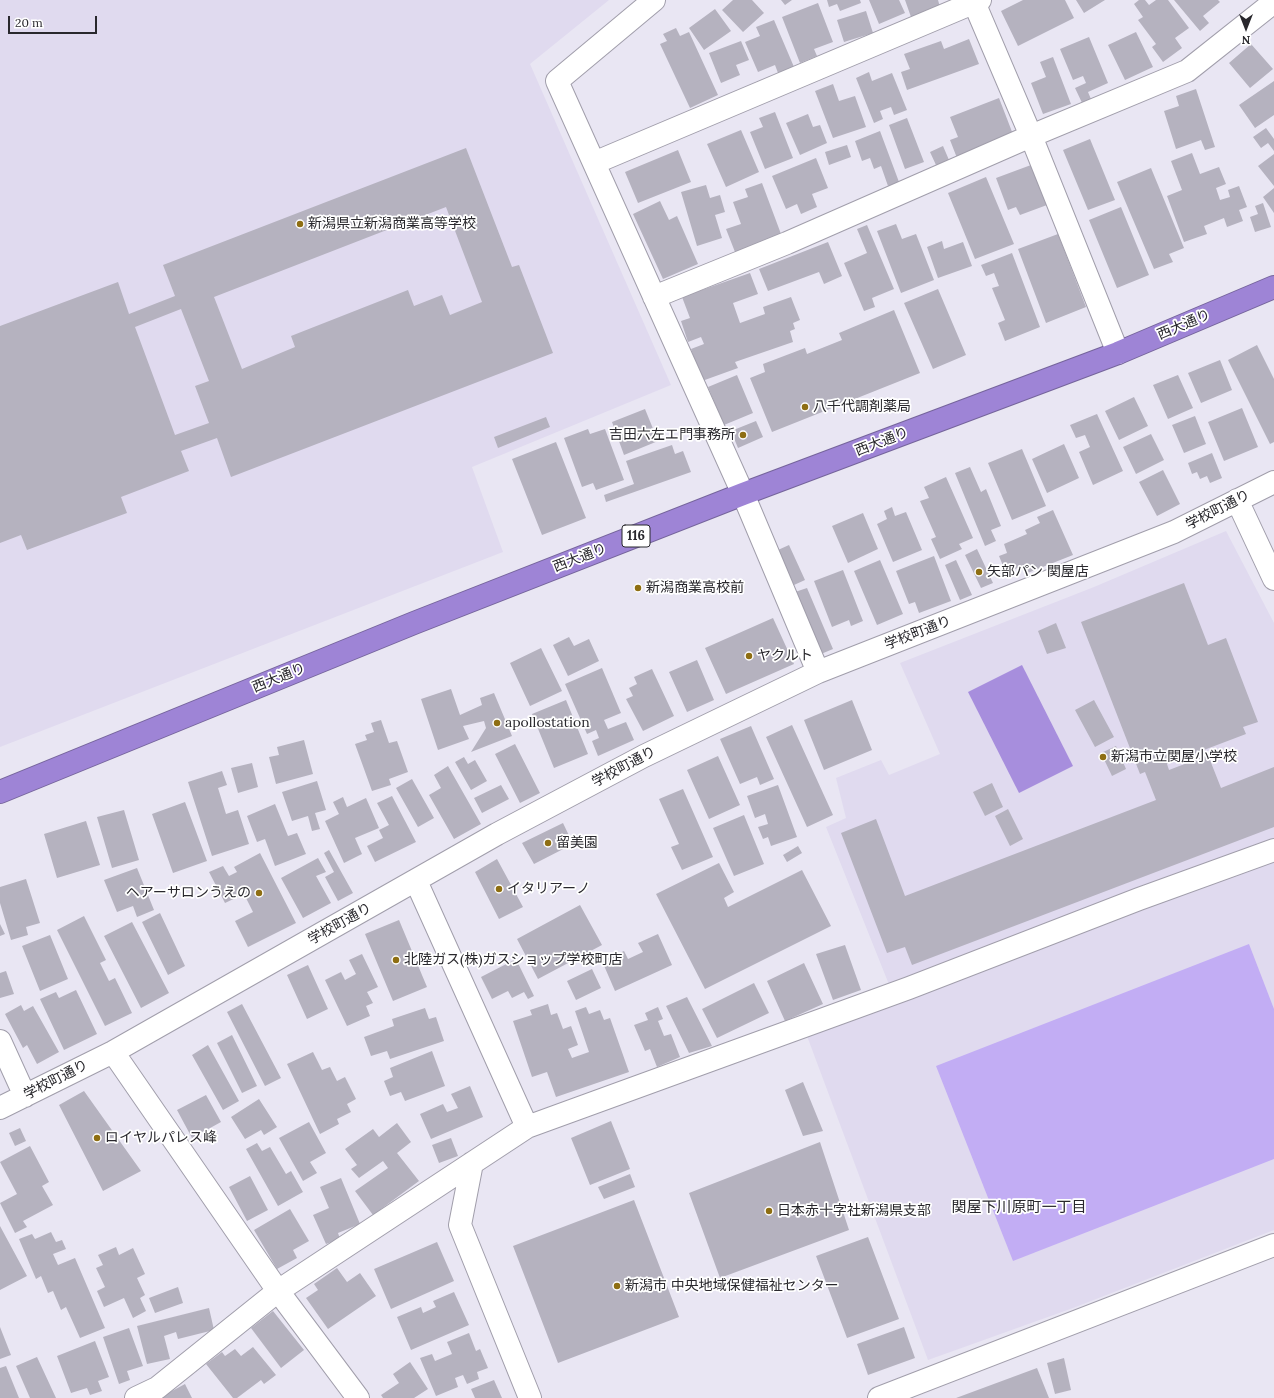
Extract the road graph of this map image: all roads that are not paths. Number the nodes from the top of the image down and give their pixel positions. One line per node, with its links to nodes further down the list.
1 (654, 0): 5 (street)
2 (976, 1): 4 (street); 5 (street)
3 (1274, 2): 4 (street)
4 (1031, 136): 7 (street); 8 (street)
5 (594, 163): 7 (street)
6 (1274, 287): 8 (highway, 西大通り / 116)
7 (654, 297): 10 (street)
8 (1118, 353): 10 (highway, 西大通り / 116)
9 (1274, 482): 11 (street, 学校町通り)
10 (743, 494): 13 (street); 14 (highway, 西大通り / 116)
11 (1237, 500): 12 (street); 13 (street, 学校町通り)
12 (1274, 579)
13 (818, 672): 16 (street, 学校町通り)
14 (0, 792)
15 (1274, 850): 21 (street)
16 (416, 881): 18 (street, 学校町通り); 21 (street)
17 (0, 1042): 19 (street)
18 (113, 1052): 19 (street, 学校町通り); 24 (street)
19 (25, 1096): 20 (street, 学校町通り)
20 (0, 1108)
21 (527, 1127): 22 (street)
22 (472, 1163): 24 (street); 27 (street)
23 (1274, 1246): 28 (street)
24 (278, 1291): 25 (street); 26 (street)
25 (136, 1398)
26 (358, 1398)
27 (530, 1398)
28 (879, 1398)

